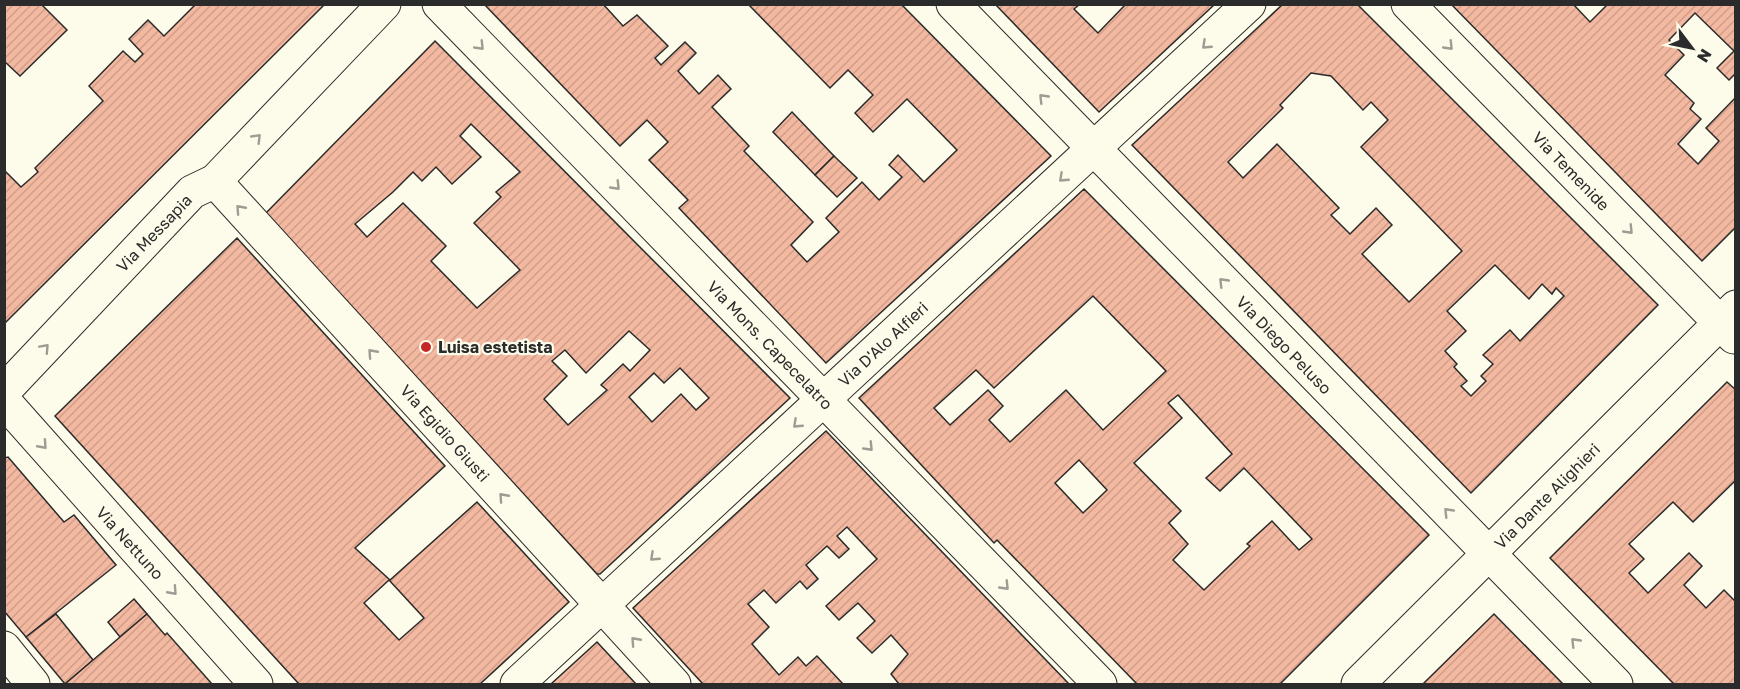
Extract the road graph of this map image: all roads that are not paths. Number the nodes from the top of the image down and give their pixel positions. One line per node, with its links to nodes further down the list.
1 (384, 4): 7 (street, Via Messapia, one-way to 1)
2 (439, 4): 10 (street, Via Mons. Capecelatro, one-way to 10)
3 (953, 4): 6 (street, Via Diego Peluso, one-way to 3)
4 (1249, 4): 6 (street, Via D'Alo Alfieri, one-way to 6)
5 (1408, 4): 8 (street, Via Temenide, one-way to 8)
6 (1094, 150): 10 (street, Via D'Alo Alfieri, one-way to 10); 12 (street, Via Diego Peluso, one-way to 6)
7 (215, 181): 9 (street, Via Messapia, one-way to 7); 13 (street, Via Egidio Giusti, one-way to 7)
8 (1730, 322): 12 (street, Via Dante Alighieri)
9 (4, 391)
10 (823, 400): 13 (street, Via D'Alo Alfieri, one-way to 13); 19 (street, Via Mons. Capecelatro, one-way to 19)
11 (4, 401): 16 (street, Via Nettuno, one-way to 16)
12 (1489, 554): 20 (street, Via Dante Alighieri); 21 (street, Via Diego Peluso, one-way to 12)
13 (602, 605): 17 (street, Via D'Alo Alfieri); 18 (street, Via Egidio Giusti, one-way to 13)
14 (4, 648): 15 (street)
15 (33, 684)
16 (256, 684)
17 (517, 684)
18 (674, 684)
19 (1100, 684)
20 (1358, 684)
21 (1616, 684)

